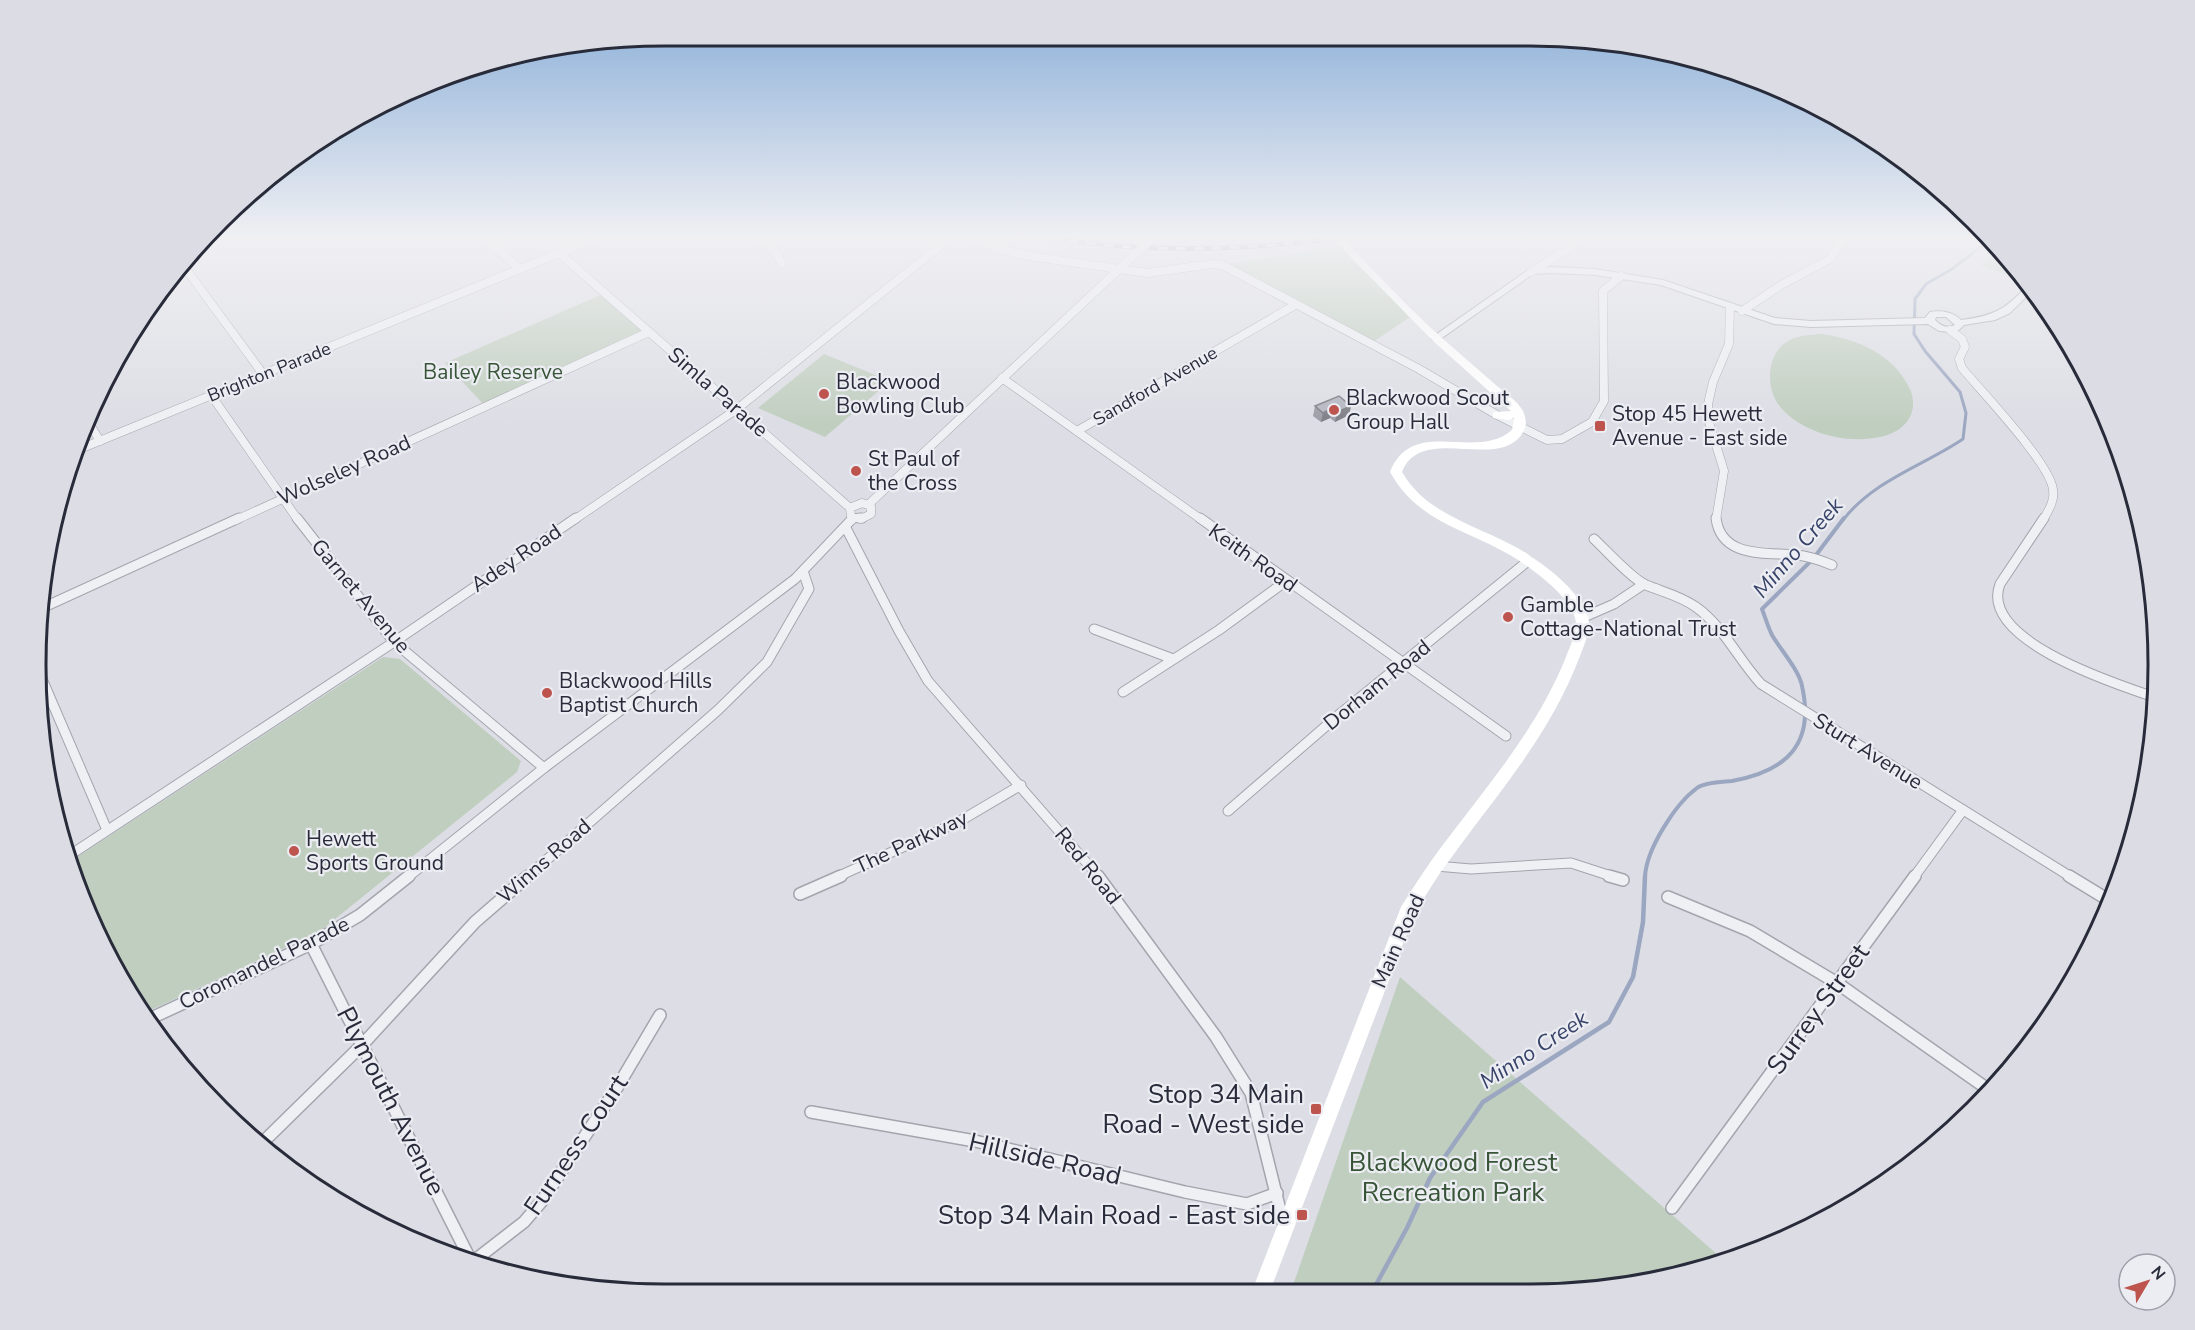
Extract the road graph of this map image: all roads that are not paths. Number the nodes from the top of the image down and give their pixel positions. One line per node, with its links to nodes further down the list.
1 (209, 300): 21 (street)
2 (444, 300): 21 (street, Brighton Parade)
3 (613, 300): 19 (street, Simla Parade)
4 (873, 300): 24 (street, Adey Road)
5 (1086, 300): 22 (street)
6 (1286, 300): 13 (street)
7 (1398, 300): 20 (main road)
8 (1491, 300): 20 (street)
9 (1603, 300): 27 (street)
10 (1711, 300): 14 (street)
11 (1758, 300): 15 (street)
12 (2020, 300): 17 (street)
13 (1295, 305): 26 (street); 29 (street, Sandford Avenue)
14 (1730, 307): 15 (street); 38 (street)
15 (1742, 311): 16 (street)
16 (1925, 320): 17 (street); 18 (street)
17 (1959, 323): 18 (street)
18 (1950, 330): 52 (street)
19 (649, 332): 24 (street, Simla Parade); 32 (street, Wolseley Road)
20 (1436, 338): 25 (main road)
21 (263, 374): 23 (street, Brighton Parade)
22 (1002, 378): 29 (street, Keith Road); 33 (street)
23 (211, 395): 30 (street, Brighton Parade); 32 (street, Garnet Avenue)
24 (737, 409): 34 (street, Simla Parade); 47 (street, Adey Road)
25 (1518, 412): 26 (main road); 27 (main road)
26 (1497, 415): 27 (street)
27 (1520, 428): 37 (main road)
28 (93, 430): 30 (street)
29 (1077, 431): 41 (street, Keith Road)
30 (100, 441): 31 (street, Brighton Parade)
31 (87, 446)
32 (282, 499): 44 (street, Wolseley Road); 47 (street, Garnet Avenue)
33 (868, 504): 34 (street); 34 (street, Coromandel Parade)
34 (852, 513): 35 (street, Coromandel Parade)
35 (846, 528): 39 (street, Coromandel Parade); 55 (street, Red Road)
36 (1594, 539): 43 (street)
37 (1528, 561): 45 (main road); 49 (street, Dorham Road)
38 (1832, 565)
39 (803, 571): 40 (street, Coromandel Parade); 42 (street)
40 (795, 579): 42 (street); 54 (street, Coromandel Parade)
41 (1286, 581): 48 (street); 49 (street, Keith Road)
42 (807, 582): 69 (street, Winns Road)
43 (1644, 584): 45 (street); 56 (street, Sturt Avenue)
44 (50, 604)
45 (1582, 618): 60 (main road, Main Road)
46 (1094, 629): 48 (street)
47 (394, 642): 54 (street, Garnet Avenue); 58 (street, Adey Road)
48 (1173, 658): 51 (street)
49 (1402, 663): 53 (street, Keith Road); 57 (street, Dorham Road)
50 (47, 691): 58 (street)
51 (1122, 692)
52 (2147, 694)
53 (1506, 736)
54 (544, 768): 65 (street, Coromandel Parade)
55 (1021, 785): 62 (street, The Parkway); 73 (street, Red Road)
56 (1962, 810): 64 (street, Sturt Avenue); 66 (street, Surrey Street)
57 (1228, 811)
58 (108, 830): 59 (street, Adey Road)
59 (75, 851)
60 (1436, 866): 61 (street); 75 (main road, Main Road)
61 (1623, 880)
62 (800, 894)
63 (1668, 897): 66 (street)
64 (2103, 897)
65 (311, 944): 68 (street, Coromandel Parade); 69 (street, Plymouth Avenue)
66 (1837, 983): 70 (street); 74 (street, Surrey Street)
67 (660, 1015): 77 (street, Furness Court)
68 (156, 1016)
69 (362, 1045): 72 (street, Winns Road); 76 (street, Plymouth Avenue)
70 (1983, 1086)
71 (811, 1112): 73 (street, Hillside Road)
72 (267, 1138)
73 (1277, 1192): 75 (street, Red Road)
74 (1672, 1209)
75 (1284, 1228): 78 (main road, Main Road)
76 (468, 1251)
77 (481, 1255)
78 (1264, 1284)

